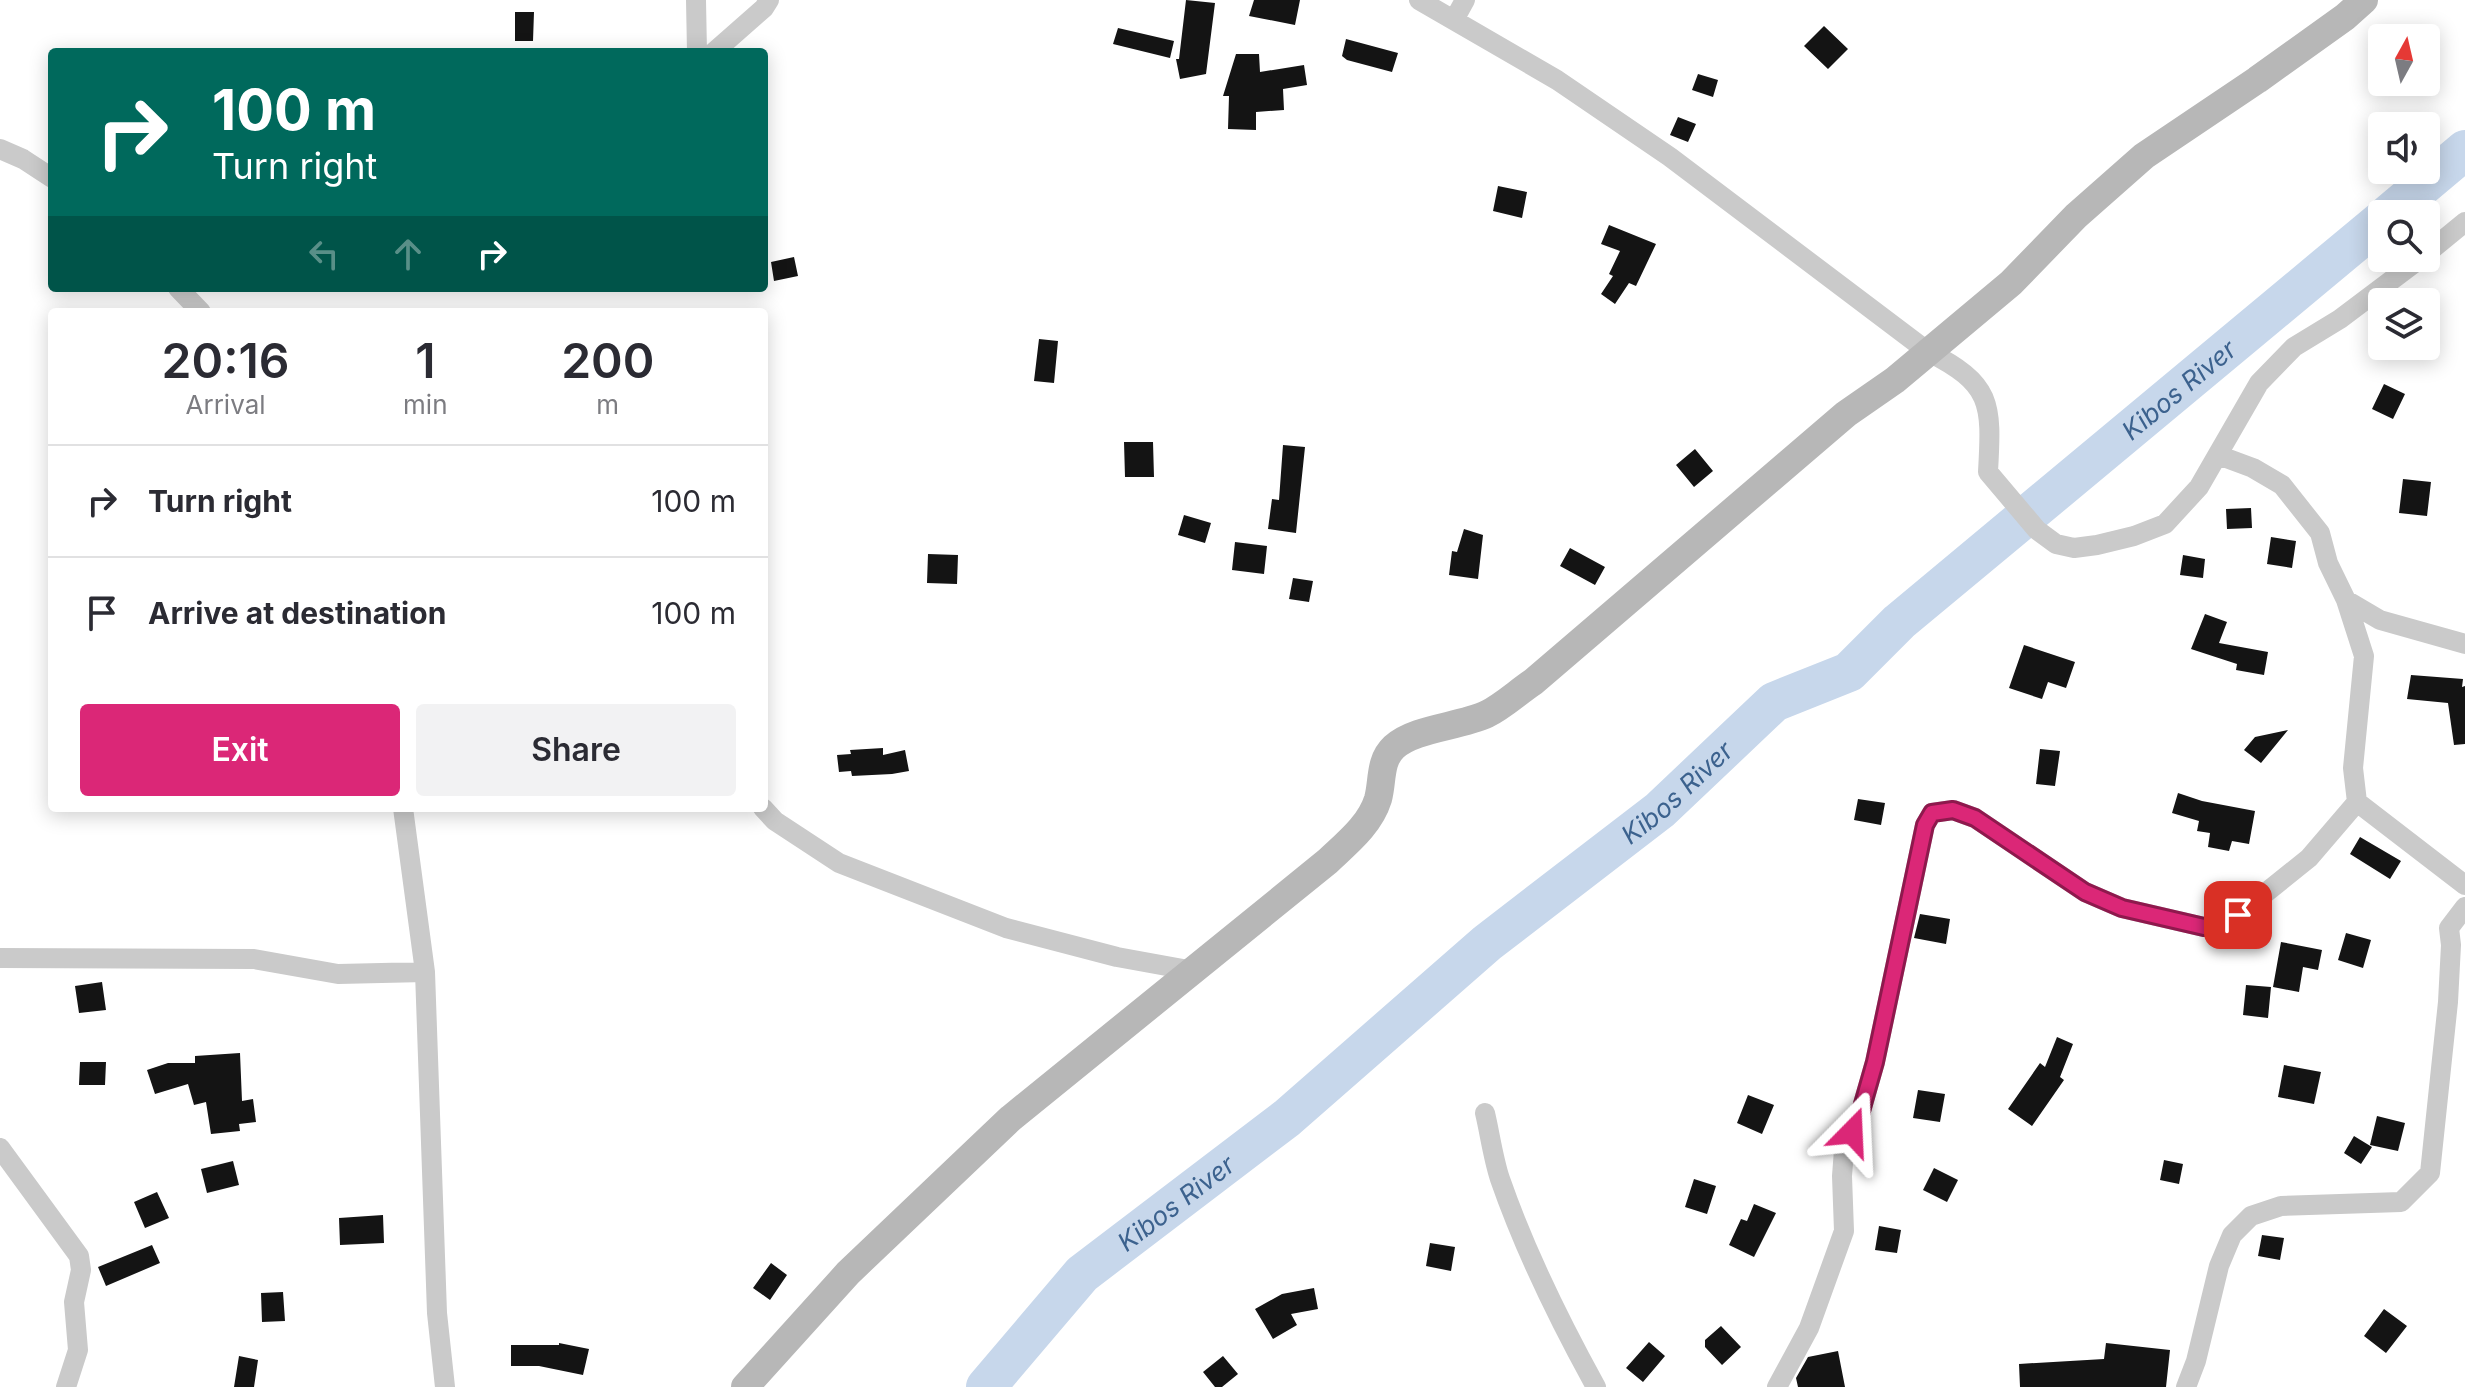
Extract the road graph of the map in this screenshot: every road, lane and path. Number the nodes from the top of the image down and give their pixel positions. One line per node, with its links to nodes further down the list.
1 (696, 0): 7 (street)
2 (769, 0): 8 (street)
3 (1419, 0): 6 (street)
4 (1465, 0): 6 (street)
5 (2364, 0): 16 (main road)
6 (1454, 20): 16 (street)
7 (697, 48)
8 (719, 48)
9 (0, 149): 10 (street)
10 (48, 175)
11 (2465, 222): 12 (street)
12 (2440, 243)
13 (2402, 272): 17 (street)
14 (182, 292): 15 (street)
15 (197, 308)
16 (1927, 351): 17 (street); 26 (main road)
17 (2218, 455): 18 (street)
18 (2346, 600): 19 (street); 20 (street)
19 (2465, 644)
20 (2357, 802): 23 (street); 34 (street)
21 (404, 812): 27 (street)
22 (767, 812): 26 (street)
23 (2465, 885)
24 (2465, 907): 35 (street)
25 (0, 958): 27 (street)
26 (1194, 971): 32 (main road)
27 (425, 972): 31 (street)
28 (1485, 1113): 33 (street)
29 (0, 1148): 30 (street)
30 (66, 1387)
31 (445, 1387)
32 (745, 1387)
33 (1596, 1387)
34 (1777, 1387)
35 (2186, 1387)

